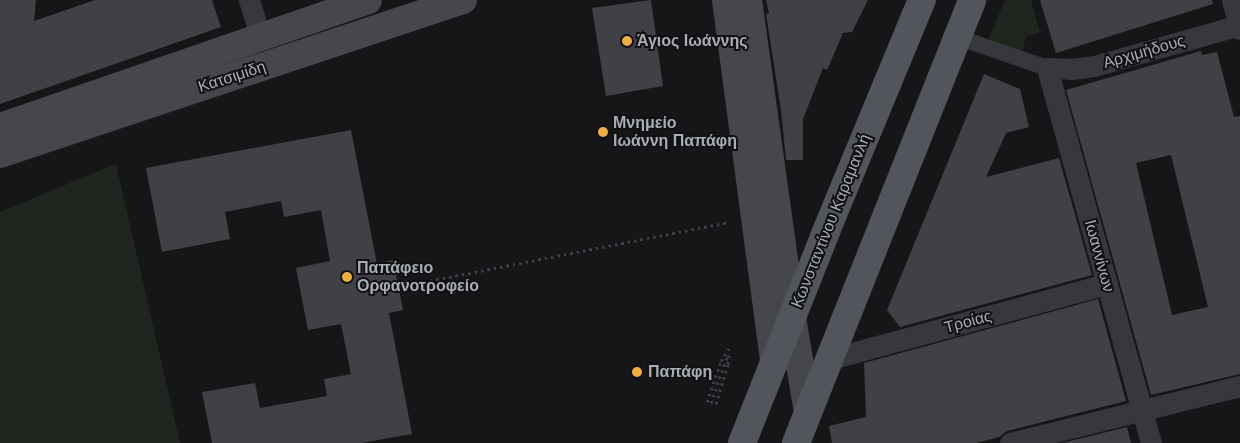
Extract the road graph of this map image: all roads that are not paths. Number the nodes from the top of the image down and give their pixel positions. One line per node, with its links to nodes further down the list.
1 (249, 0): 10 (street)
2 (368, 0): 10 (main road, Κατσιμίδη)
3 (463, 0): 14 (main road, Κατσιμίδη)
4 (726, 0): 18 (main road)
5 (748, 0): 16 (main road)
6 (922, 0): 16 (main road, Κωνσταντίνου Καραμανλή)
7 (972, 0): 11 (main road)
8 (1232, 0): 9 (street)
9 (1240, 26): 12 (street, Αρχιμήδους)
10 (260, 37): 13 (main road, Κατσιμίδη)
11 (957, 37): 12 (street); 17 (main road)
12 (1047, 68): 15 (street, Ιωαννίνων)
13 (0, 127)
14 (0, 154)
15 (1107, 284): 17 (street, Τροίας); 20 (street, Ιωαννίνων)
16 (792, 317): 18 (main road, Κωνσταντίνου Καραμανλή); 21 (main road)
17 (830, 359): 21 (main road)
18 (774, 362): 22 (main road, Κωνσταντίνου Καραμανλή)
19 (1240, 386): 20 (street)
20 (1142, 410): 24 (street); 25 (street, Ιωαννίνων)
21 (808, 413): 23 (main road)
22 (742, 443)
23 (796, 443)
24 (1010, 443)
25 (1151, 443)

